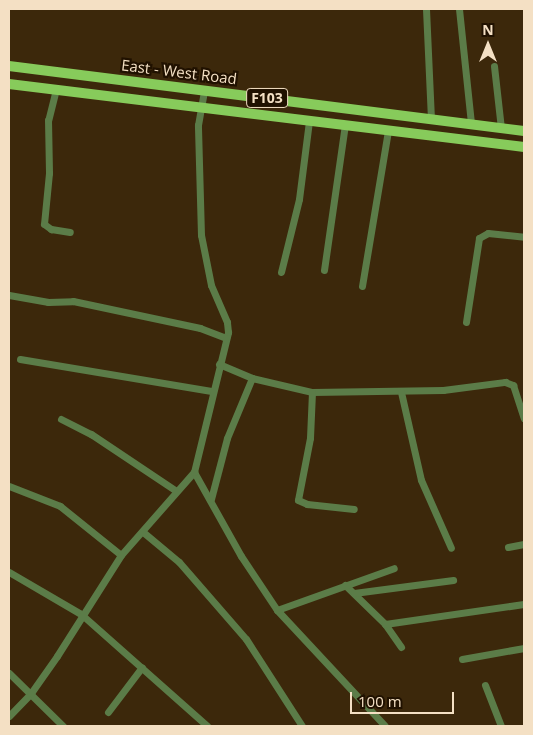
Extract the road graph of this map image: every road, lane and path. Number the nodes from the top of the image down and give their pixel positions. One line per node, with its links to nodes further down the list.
1 (426, 9): 9 (street)
2 (459, 9): 11 (street)
3 (9, 66): 7 (main road, East - West Road / F103)
4 (494, 66): 13 (street)
5 (9, 84): 6 (main road, F103)
6 (56, 89): 8 (main road, F103); 17 (street)
7 (204, 90): 8 (street); 9 (main road, East - West Road / F103)
8 (201, 107): 10 (main road, F103); 24 (street)
9 (431, 118): 11 (main road, East - West Road / F103)
10 (309, 121): 12 (main road, F103); 20 (street)
11 (471, 123): 13 (main road, East - West Road / F103)
12 (345, 125): 14 (main road, F103); 19 (street)
13 (501, 128): 15 (main road, East - West Road / F103)
14 (388, 130): 16 (main road, F103); 21 (street)
15 (524, 131)
16 (524, 146)
17 (70, 232)
18 (524, 237): 23 (street)
19 (324, 270)
20 (281, 272)
21 (362, 286)
22 (9, 295): 24 (street)
23 (466, 322)
24 (226, 338): 26 (street)
25 (20, 359): 28 (street)
26 (219, 364): 27 (street); 28 (street)
27 (252, 378): 29 (street); 36 (street)
28 (211, 391): 33 (street)
29 (312, 392): 30 (street); 37 (street)
30 (402, 392): 31 (street); 41 (street)
31 (524, 418)
32 (61, 419): 35 (street)
33 (194, 472): 35 (street); 36 (street)
34 (9, 486): 42 (street)
35 (175, 490): 38 (street)
36 (210, 500): 49 (street)
37 (354, 509)
38 (143, 532): 42 (street); 63 (street)
39 (524, 544): 40 (street)
40 (508, 546)
41 (451, 548)
42 (121, 555): 50 (street)
43 (394, 568): 46 (street)
44 (9, 572): 50 (street)
45 (453, 580): 47 (street)
46 (344, 585): 47 (street); 49 (street)
47 (354, 593): 51 (street)
48 (524, 604): 51 (street)
49 (277, 610): 64 (street)
50 (82, 614): 55 (street); 58 (street)
51 (385, 624): 52 (street)
52 (401, 647)
53 (524, 648): 54 (street)
54 (462, 660)
55 (142, 667): 59 (street); 62 (street)
56 (9, 673): 58 (street)
57 (485, 685): 65 (street)
58 (31, 693): 60 (street); 61 (street)
59 (108, 712)
60 (9, 716)
61 (63, 726)
62 (207, 726)
63 (302, 726)
64 (385, 726)
65 (501, 726)

